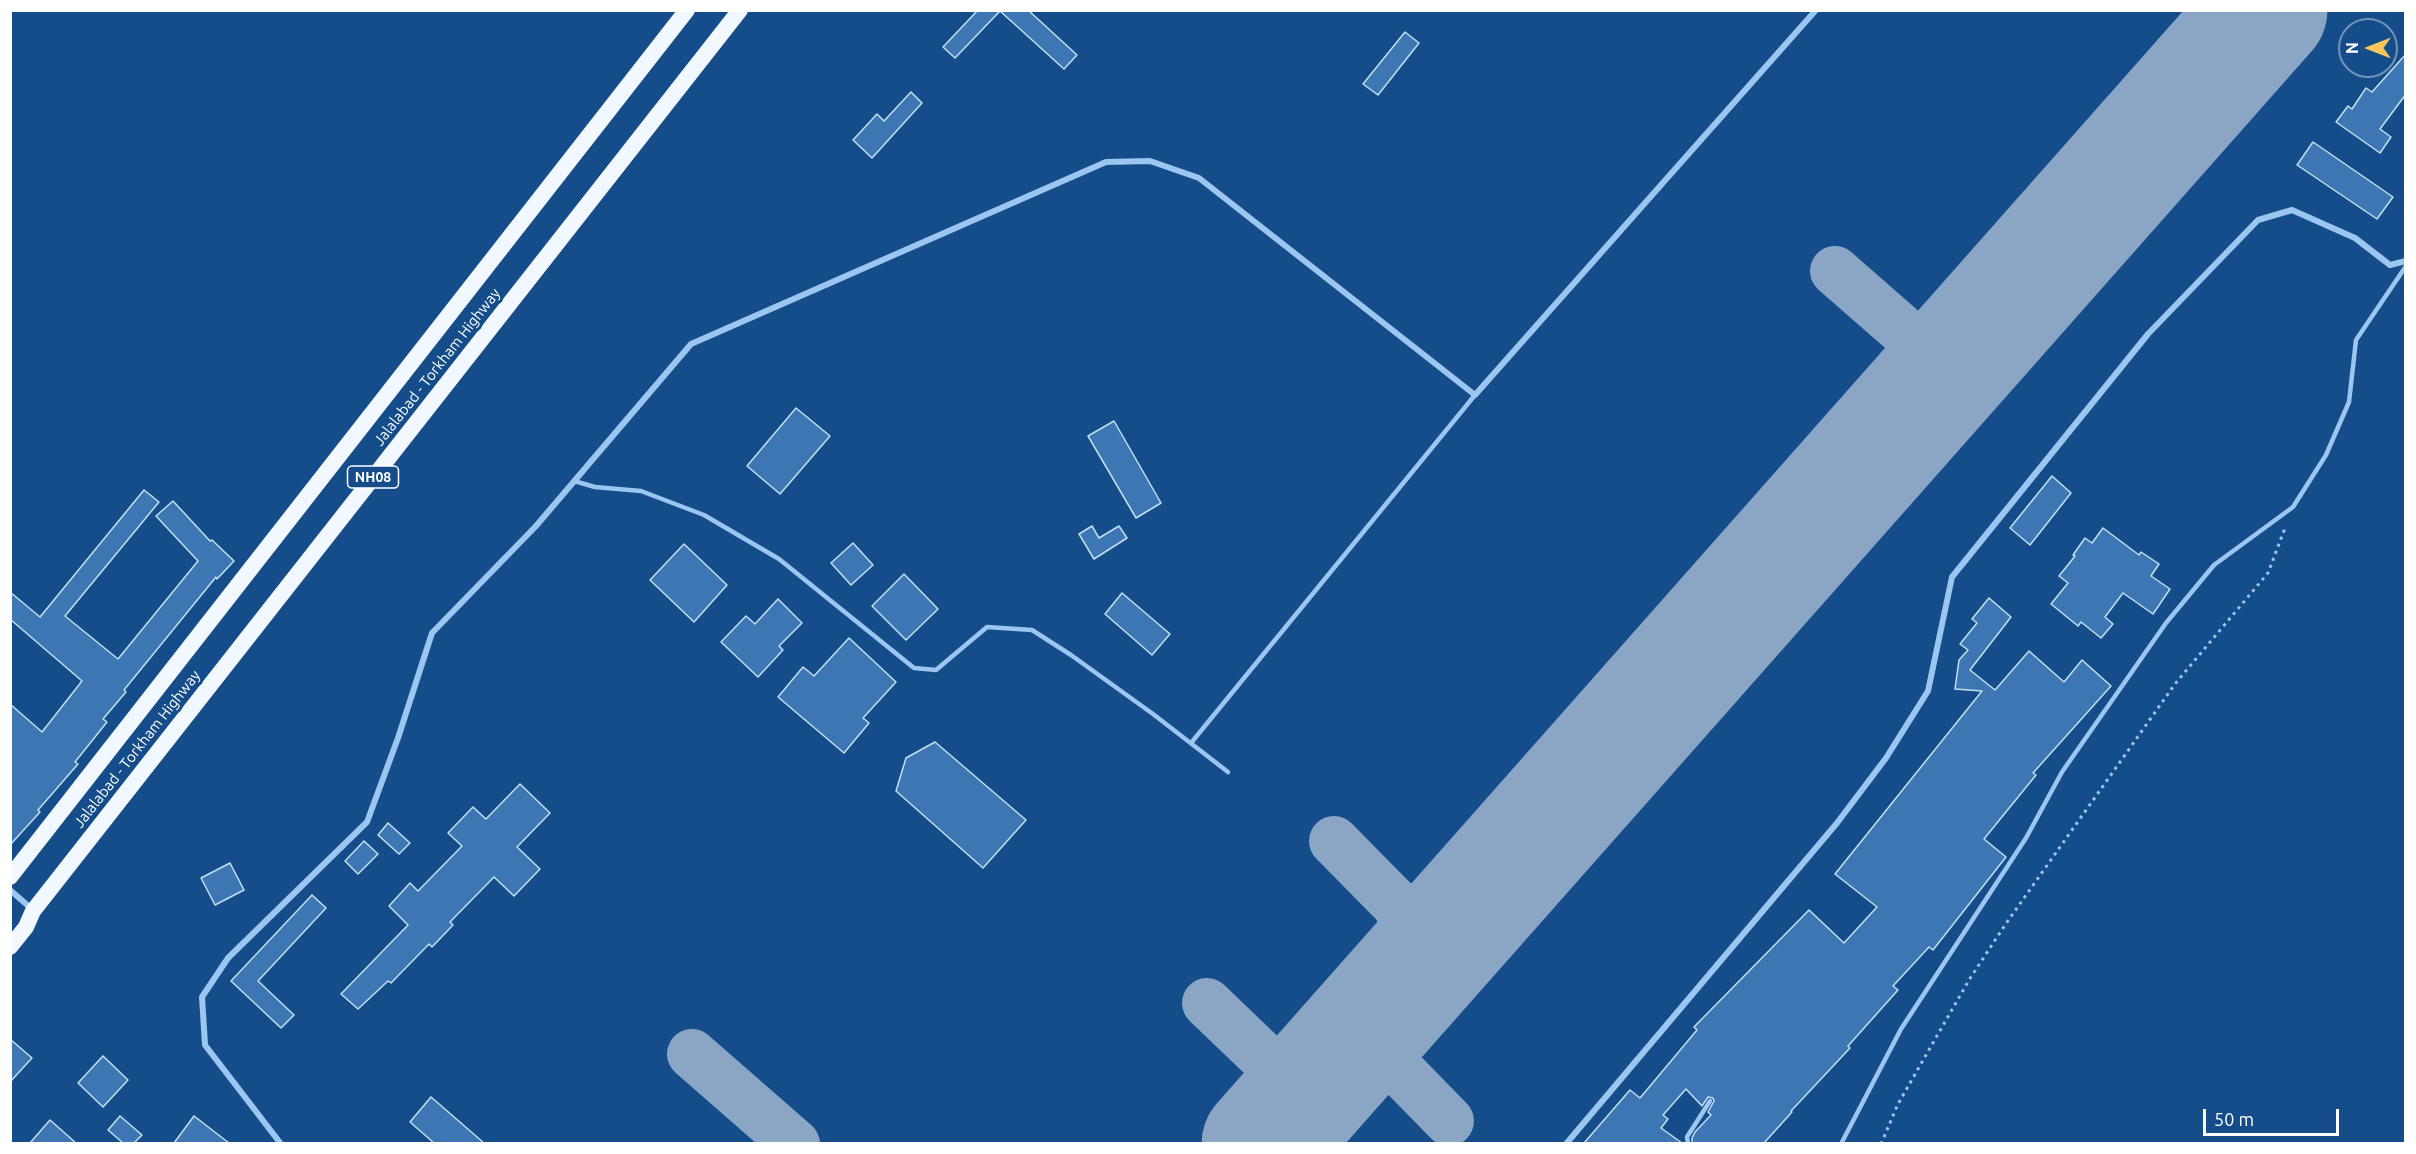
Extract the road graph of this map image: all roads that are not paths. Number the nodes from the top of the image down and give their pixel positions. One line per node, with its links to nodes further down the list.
1 (687, 10): 10 (highway, Jalalabad - Torkham Highway / NH08)
2 (740, 10): 12 (highway, Jalalabad - Torkham Highway / NH08)
3 (1816, 10): 6 (street)
4 (2406, 261): 18 (street)
5 (2406, 266): 20 (lane)
6 (1474, 395): 7 (street); 8 (lane)
7 (574, 481): 8 (lane); 15 (street)
8 (1191, 743): 9 (lane)
9 (1228, 772)
10 (10, 877)
11 (10, 890): 12 (street)
12 (33, 911): 13 (highway, Jalalabad - Torkham Highway / NH08)
13 (10, 947)
14 (1710, 1101): 19 (lane)
15 (276, 1137): 16 (lane); 17 (street)
16 (272, 1143)
17 (281, 1143)
18 (1566, 1143)
19 (1688, 1143)
20 (1841, 1143)

